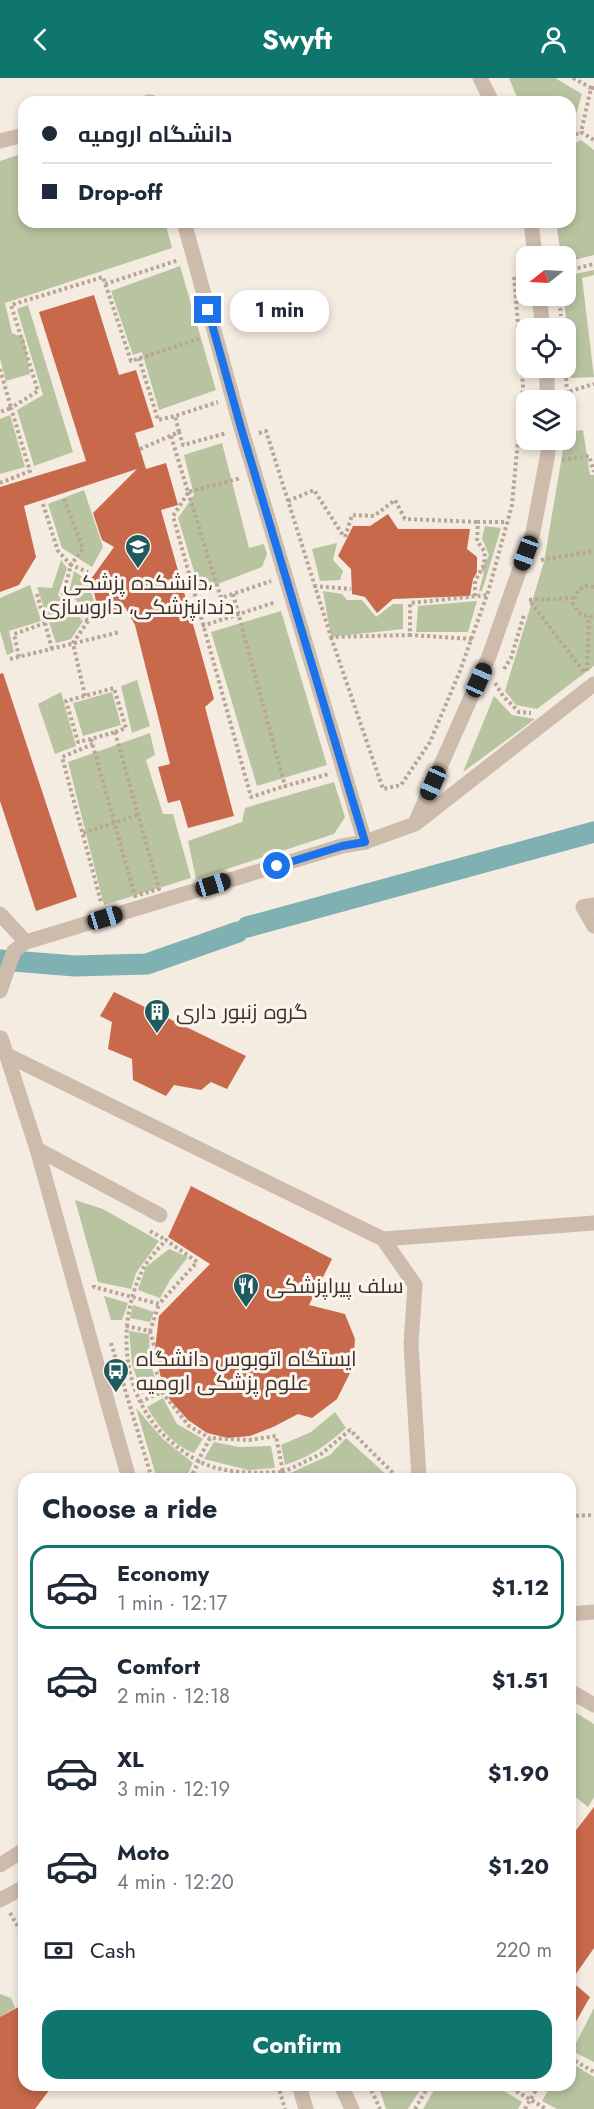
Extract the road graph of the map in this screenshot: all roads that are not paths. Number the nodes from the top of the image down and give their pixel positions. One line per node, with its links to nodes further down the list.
1 (480, 78): 2 (street)
2 (489, 96)
3 (18, 136): 4 (street)
4 (0, 141)
5 (186, 228): 11 (street)
6 (532, 228): 7 (street)
7 (534, 246)
8 (548, 450): 10 (street)
9 (594, 684): 10 (street)
10 (415, 824): 11 (street)
11 (365, 842): 15 (street)
12 (594, 905): 14 (street)
13 (0, 914): 15 (street)
14 (594, 926)
15 (26, 942): 16 (street)
16 (0, 991)
17 (2, 1042): 18 (street); 21 (street)
18 (37, 1149): 19 (street); 22 (street)
19 (160, 1215)
20 (594, 1223): 21 (street)
21 (383, 1239): 23 (street)
22 (127, 1473)
23 (419, 1473)
24 (594, 1612): 25 (street)
25 (576, 1614)
26 (576, 1695): 27 (street)
27 (594, 1706)
28 (18, 1854): 29 (street)
29 (0, 1865)
30 (18, 1890): 31 (street)
31 (0, 1900)
32 (301, 2091): 34 (street)
33 (344, 2091): 35 (street)
34 (306, 2109)
35 (352, 2109)

